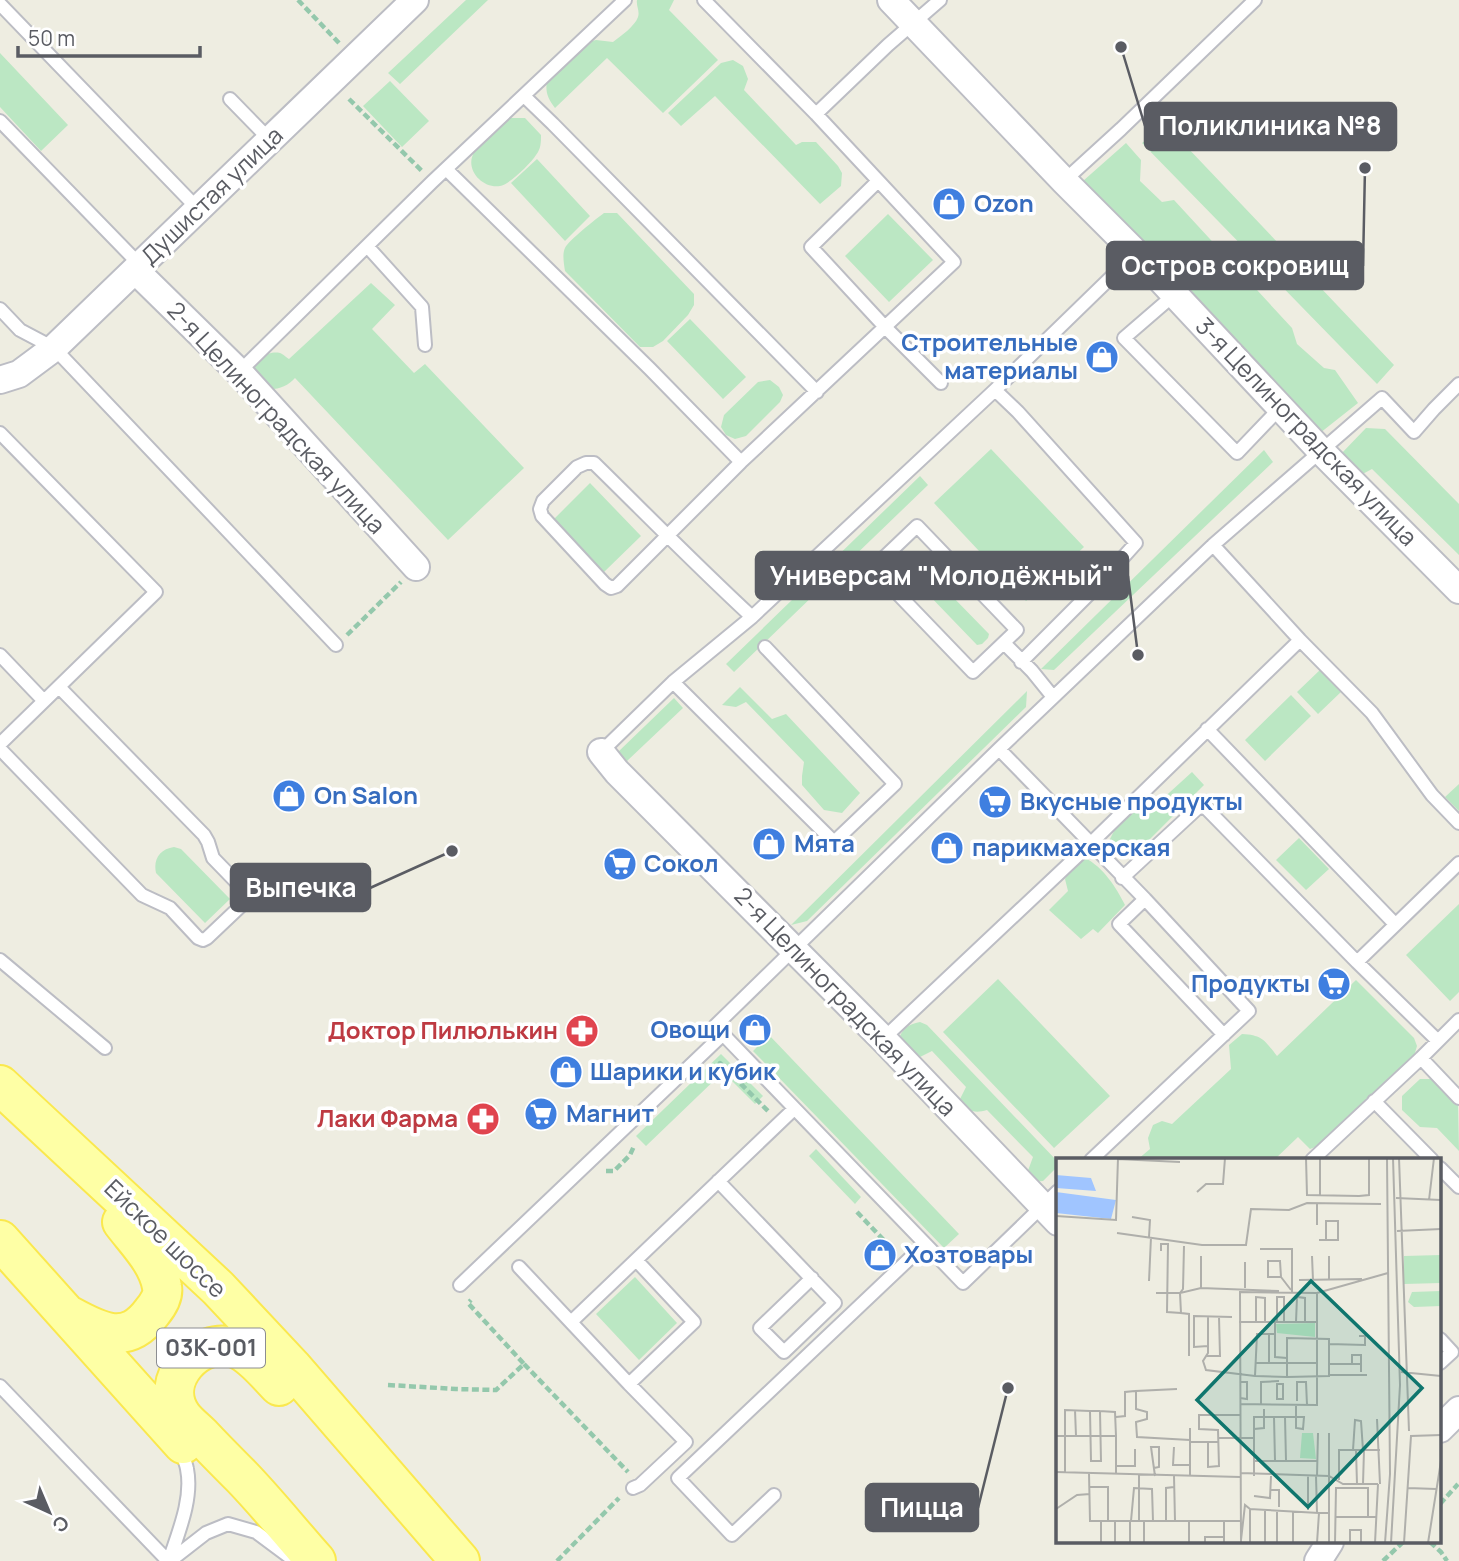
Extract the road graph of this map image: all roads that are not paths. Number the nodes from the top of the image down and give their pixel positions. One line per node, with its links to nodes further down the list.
1 (415, 0): 13 (street, Душистая улица)
2 (625, 0): 9 (lane)
3 (704, 0): 11 (lane)
4 (891, 0): 8 (street, 3-я Целиноградская улица)
5 (940, 0): 8 (lane)
6 (1255, 0): 16 (lane)
7 (0, 4): 17 (lane)
8 (914, 24): 11 (lane); 16 (street, 3-я Целиноградская улица)
9 (524, 96): 14 (lane); 31 (lane)
10 (230, 99): 13 (lane)
11 (816, 114): 15 (lane)
12 (0, 121): 20 (lane)
13 (270, 140): 17 (street, Душистая улица)
14 (446, 169): 18 (lane); 35 (lane)
15 (878, 181): 23 (lane); 23 (lane)
16 (1064, 181): 19 (street, 3-я Целиноградская улица)
17 (198, 209): 20 (street, Душистая улица)
18 (367, 246): 24 (lane); 26 (lane)
19 (1136, 253): 21 (street, 3-я Целиноградская улица); 30 (lane)
20 (138, 267): 25 (street, Душистая улица); 26 (street, 2-я Целиноградская улица)
21 (1175, 294): 32 (street, 3-я Целиноградская улица); 32 (lane)
22 (0, 309): 25 (lane)
23 (885, 327): 28 (lane); 31 (lane)
24 (425, 345)
25 (54, 348): 27 (street, Душистая улица); 43 (lane)
26 (239, 372): 38 (street, 2-я Целиноградская улица)
27 (6, 373)
28 (941, 383)
29 (1459, 384): 34 (lane)
30 (995, 390): 40 (lane); 46 (lane)
31 (817, 391): 35 (lane)
32 (1280, 408): 34 (street, 3-я Целиноградская улица)
33 (0, 433): 48 (lane)
34 (1322, 452): 37 (lane); 39 (street, 3-я Целиноградская улица)
35 (741, 462): 36 (lane)
36 (668, 536): 36 (lane); 40 (lane)
37 (1213, 545): 41 (lane); 49 (lane)
38 (416, 567)
39 (1459, 590)
40 (752, 617): 47 (lane)
41 (1300, 640): 51 (lane); 55 (lane)
42 (1004, 643): 42 (lane); 46 (lane)
43 (336, 645)
44 (765, 647): 47 (lane)
45 (0, 655): 50 (lane)
46 (1021, 662): 49 (lane)
47 (673, 682): 54 (lane)
48 (59, 687): 50 (lane); 52 (lane)
49 (1053, 698): 53 (lane)
50 (44, 701): 52 (lane)
51 (1207, 729): 56 (lane); 60 (lane)
52 (2, 740)
53 (999, 749): 56 (lane); 61 (lane)
54 (601, 752): 61 (street, 2-я Целиноградская улица)
55 (1459, 823)
56 (1090, 844): 58 (lane); 67 (lane)
57 (1459, 863): 60 (lane)
58 (1122, 878): 59 (lane); 63 (lane)
59 (1145, 899): 66 (lane); 66 (lane)
60 (1395, 924): 63 (lane)
61 (794, 950): 65 (lane); 67 (street, 2-я Целиноградская улица)
62 (0, 960): 69 (lane)
63 (1357, 962): 68 (lane)
64 (1459, 1020): 68 (lane)
65 (723, 1034): 74 (lane); 88 (lane)
66 (1224, 1035): 76 (lane)
67 (883, 1039): 82 (street, 2-я Целиноградская улица)
68 (1437, 1040): 70 (lane)
69 (105, 1048)
70 (1421, 1058): 72 (lane); 73 (lane)
71 (0, 1085): 75 (main road, Ейское шоссе / 03К-001)
72 (1459, 1098)
73 (1374, 1101): 77 (lane); 78 (lane)
74 (794, 1109): 80 (lane); 84 (lane)
75 (60, 1139): 89 (main road, 03К-001); 100 (main road, Ейское шоссе / 03К-001)
76 (1093, 1158)
77 (1314, 1158)
78 (1430, 1158)
79 (1442, 1170): 81 (lane)
80 (718, 1181): 85 (lane); 87 (lane)
81 (1459, 1187)
82 (1053, 1206): 84 (lane)
83 (0, 1240): 89 (main road, 03К-001)
84 (925, 1244): 99 (lane)
85 (636, 1259): 90 (lane); 93 (lane)
86 (519, 1267): 90 (lane)
87 (812, 1278): 87 (lane)
88 (460, 1285)
89 (66, 1313): 97 (main road, 03К-001)
90 (571, 1322): 93 (lane)
91 (1442, 1341): 92 (lane)
92 (1442, 1361)
93 (629, 1384): 98 (lane)
94 (0, 1386): 102 (lane)
95 (1459, 1410): 96 (street)
96 (1442, 1427)
97 (174, 1435): 102 (lane); 104 (main road, 03К-001)
98 (637, 1486)
99 (774, 1495)
100 (427, 1524): 105 (main road, 03К-001); 106 (main road, Ейское шоссе / 03К-001)
101 (1329, 1544): 107 (street)
102 (169, 1561): 103 (lane)
103 (295, 1561)
104 (307, 1561)
105 (316, 1561)
106 (460, 1561)
107 (1318, 1561)

